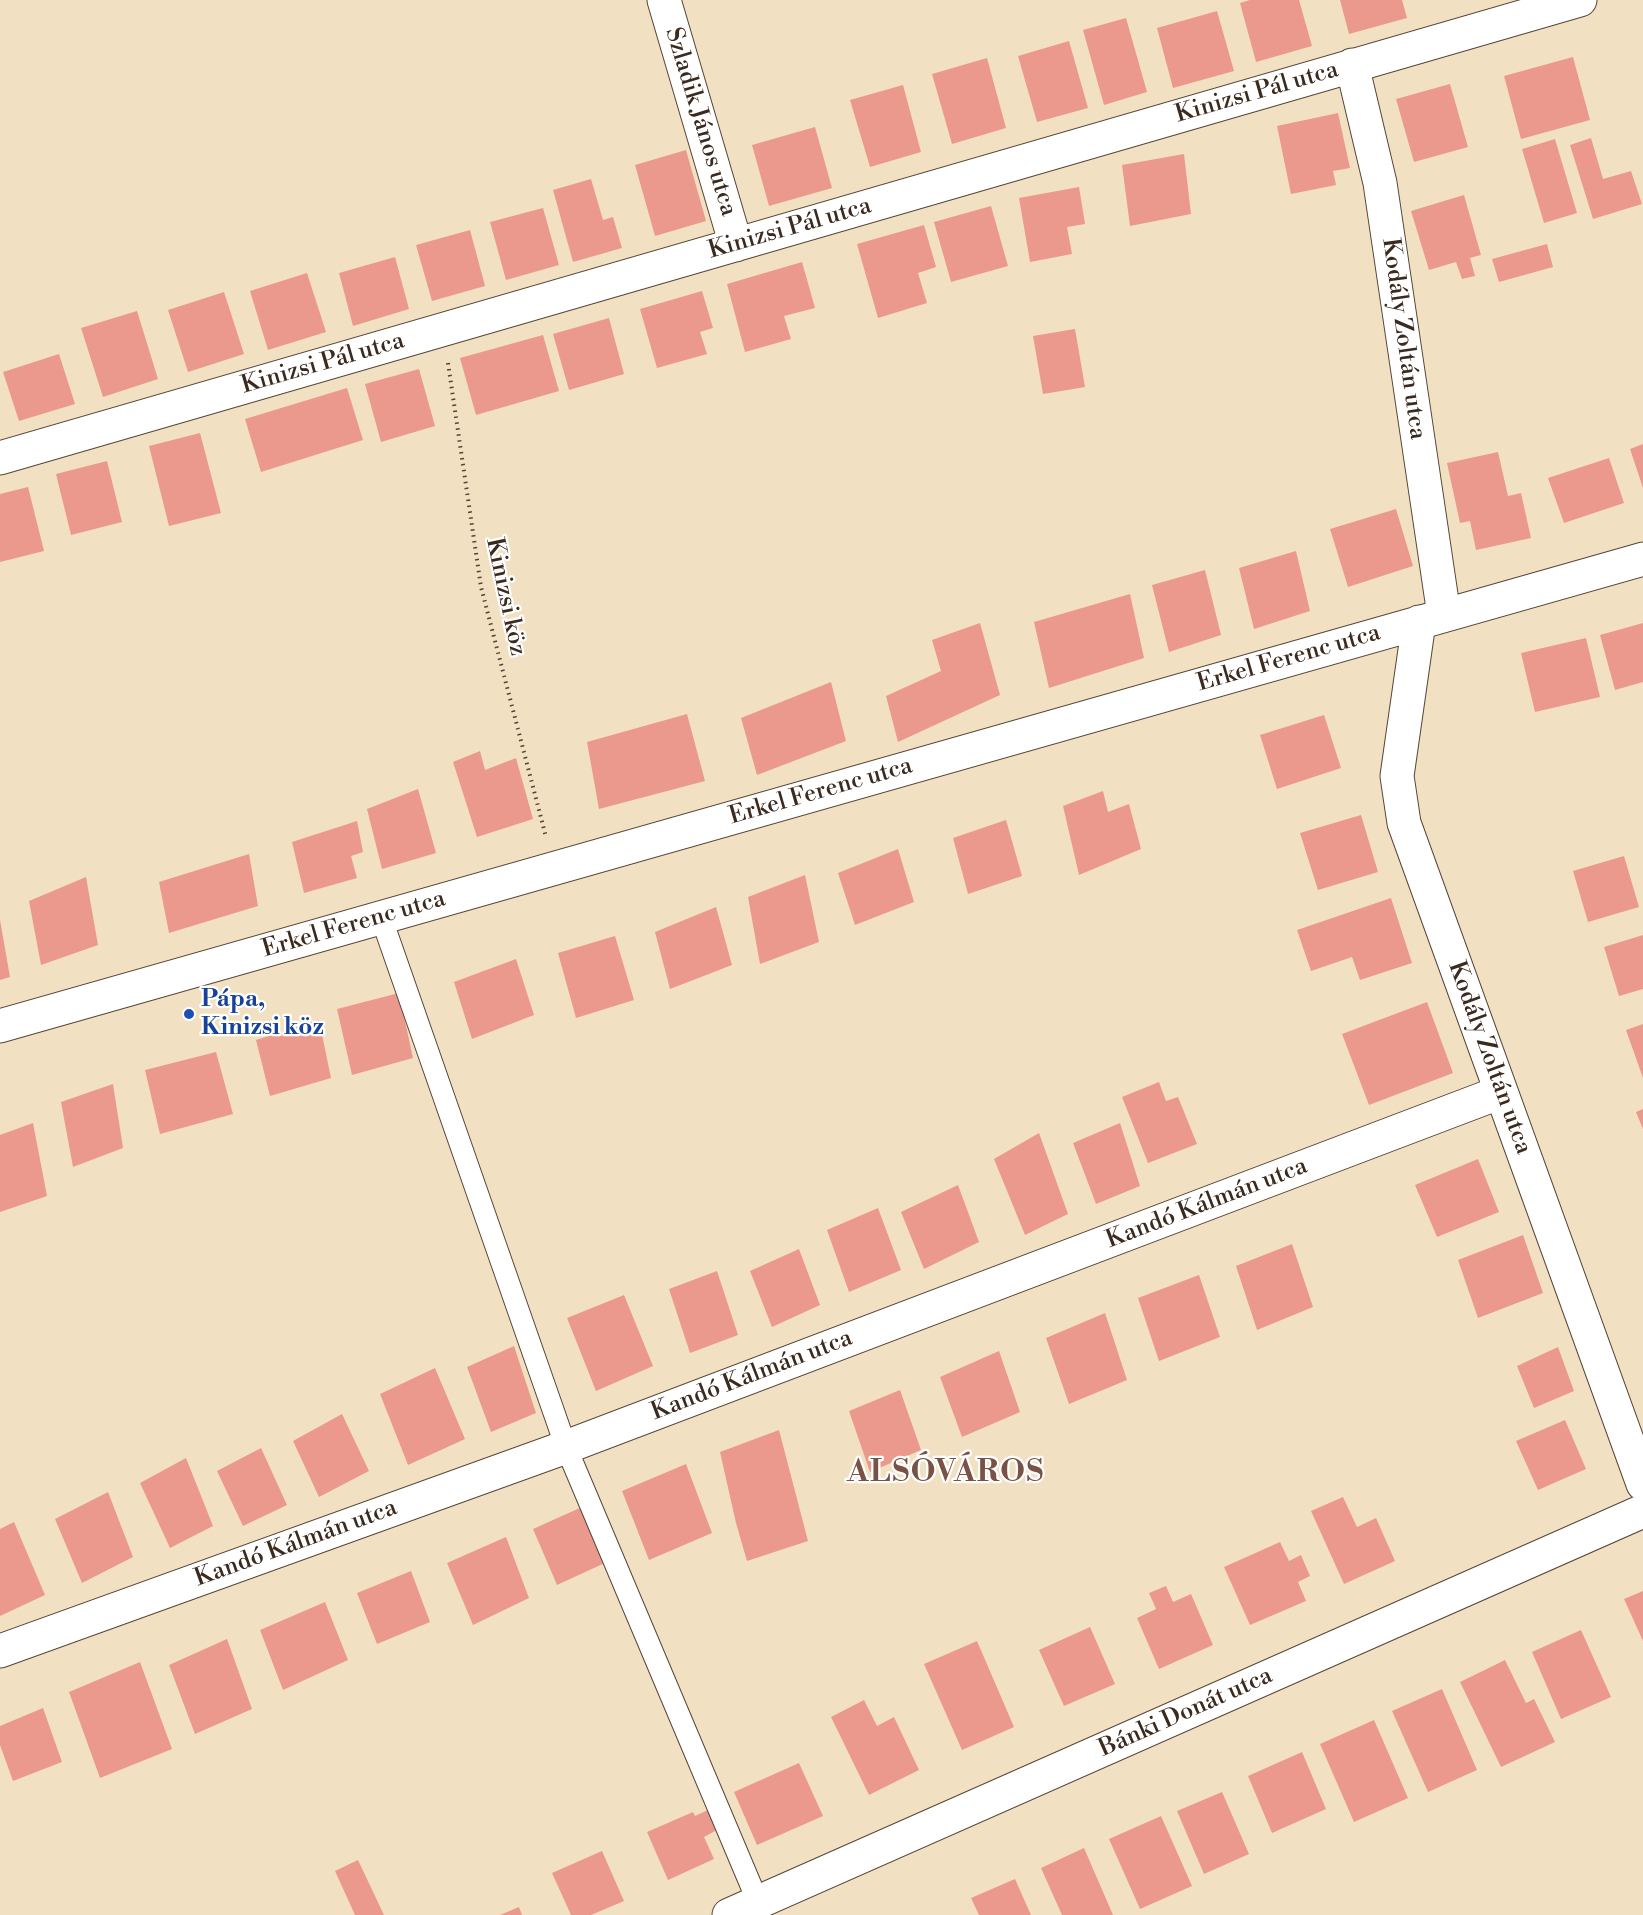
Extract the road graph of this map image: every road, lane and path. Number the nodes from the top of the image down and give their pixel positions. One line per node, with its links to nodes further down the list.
1 (664, 0): 4 (street, Szladik János utca)
2 (1580, 0): 3 (street, Kinizsi Pál utca)
3 (1352, 65): 4 (street, Kinizsi Pál utca); 8 (street, Kodály Zoltán utca)
4 (736, 245): 5 (street, Kinizsi Pál utca)
5 (443, 329): 6 (street, Kinizsi Pál utca); 9 (path, Kinizsi köz)
6 (0, 458)
7 (1643, 559): 8 (street, Erkel Ferenc utca)
8 (1432, 619): 9 (street, Erkel Ferenc utca); 12 (street, Kodály Zoltán utca)
9 (554, 868): 10 (street, Erkel Ferenc utca)
10 (381, 917): 11 (street, Erkel Ferenc utca); 13 (lane)
11 (0, 1026)
12 (1501, 1092): 13 (street, Kandó Kálmán utca); 14 (street, Kodály Zoltán utca)
13 (566, 1447): 16 (street, Kandó Kálmán utca); 17 (lane)
14 (1643, 1484)
15 (1643, 1511): 17 (street, Bánki Donát utca)
16 (0, 1651)
17 (744, 1909)

